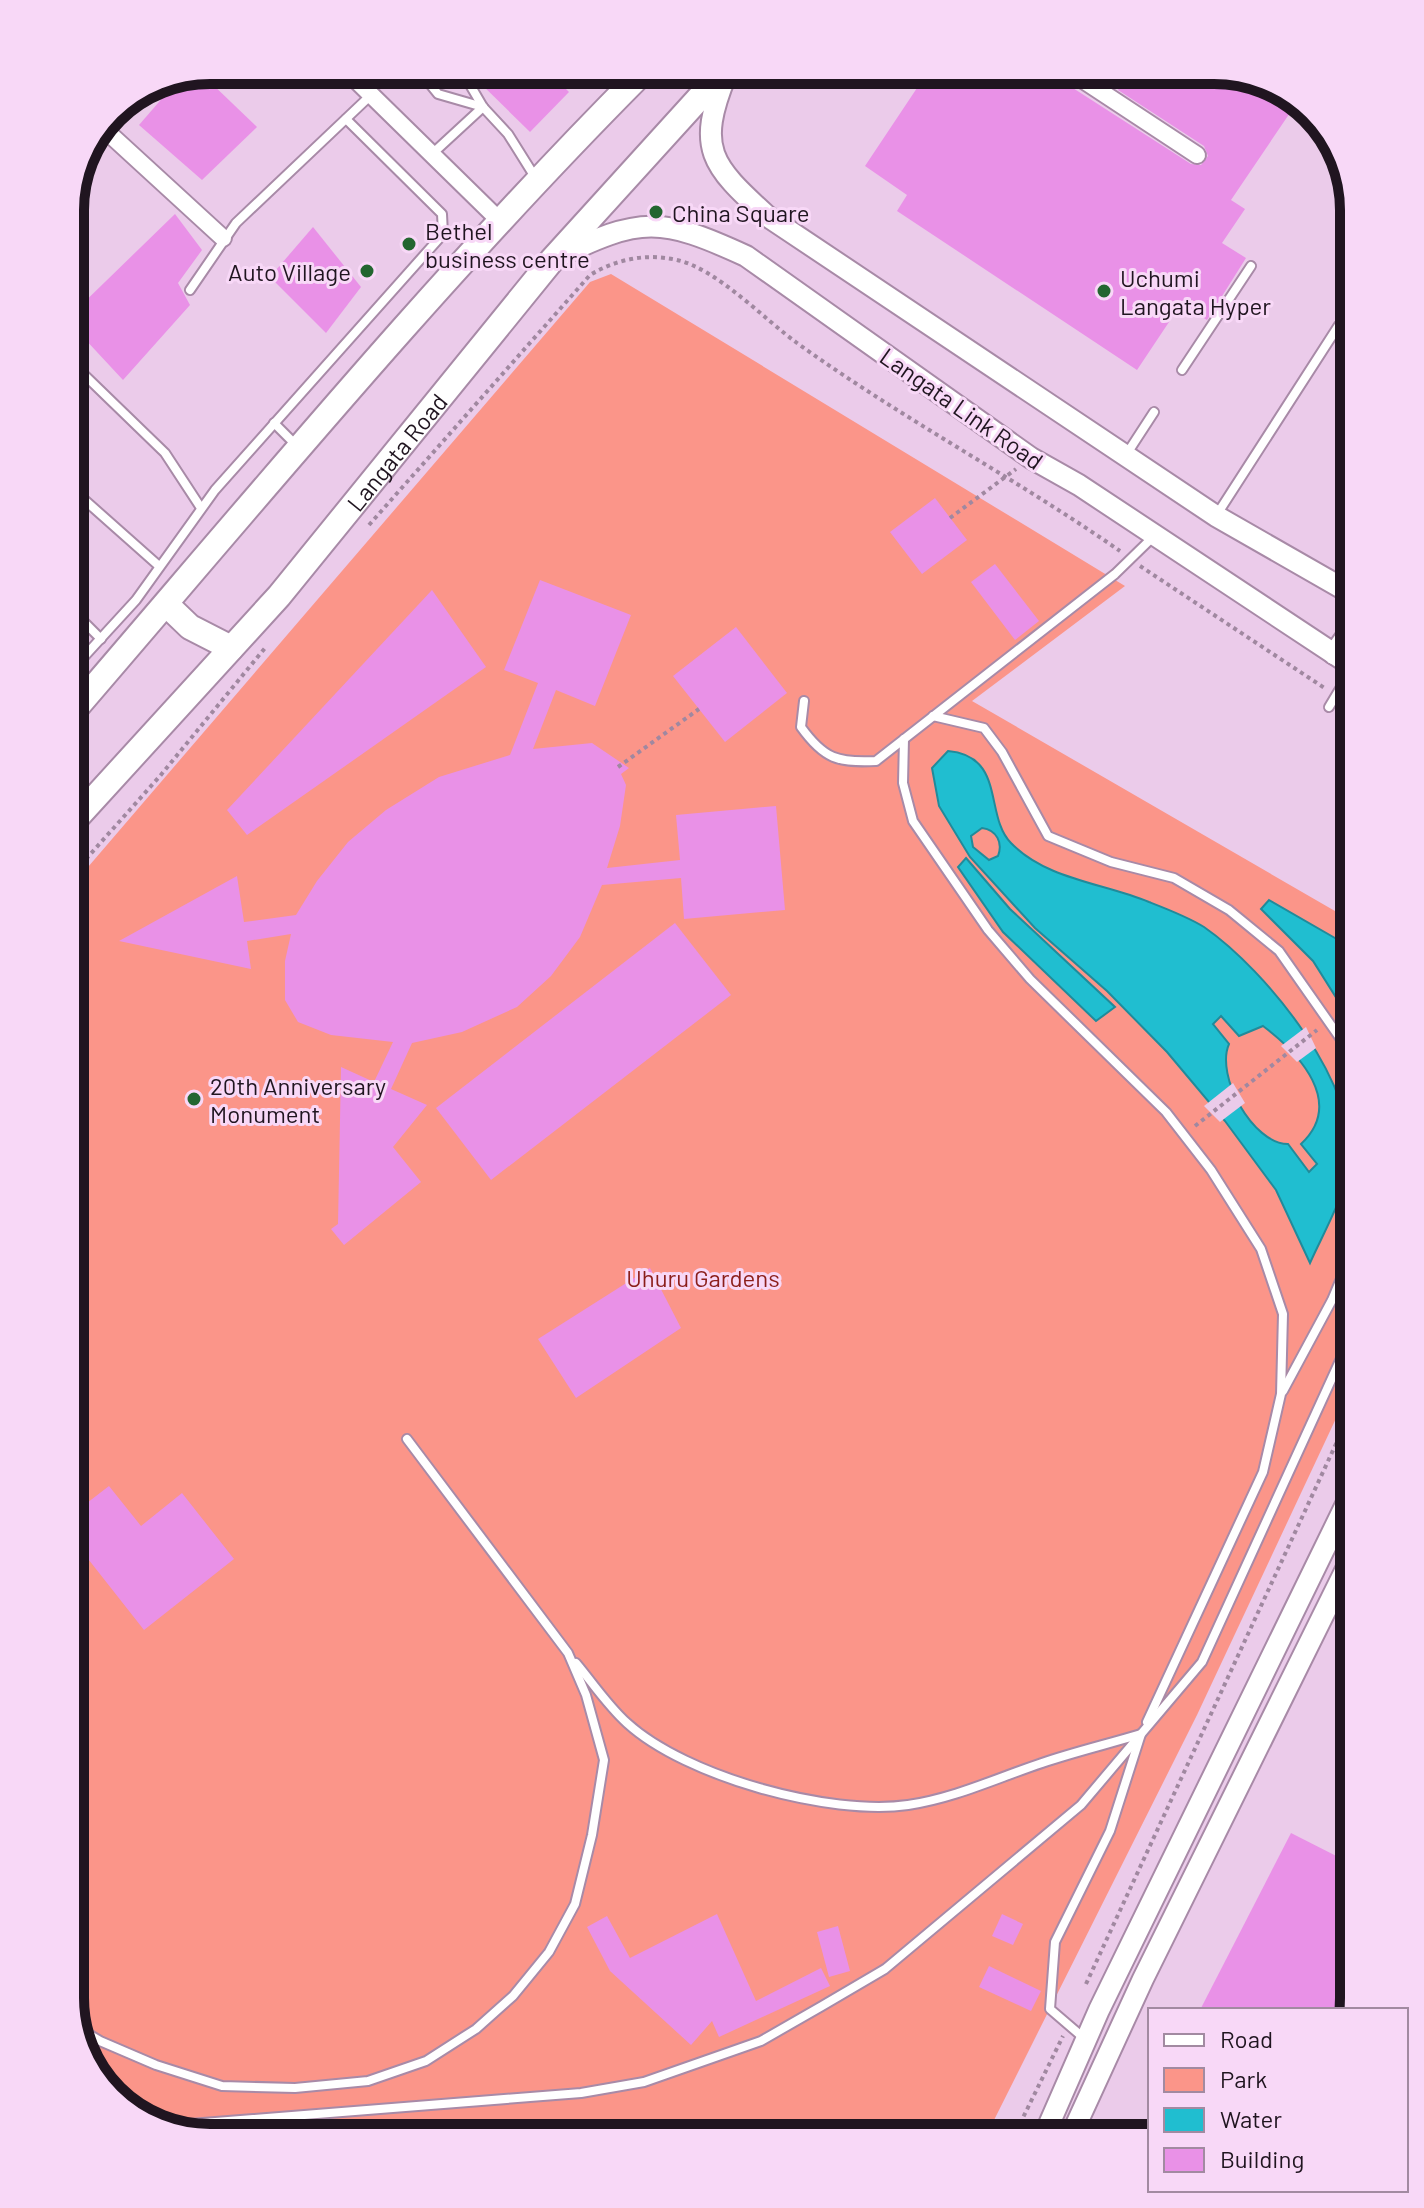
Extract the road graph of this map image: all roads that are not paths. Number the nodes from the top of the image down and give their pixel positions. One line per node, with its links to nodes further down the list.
1 (360, 84): 8 (street)
2 (430, 84): 9 (lane)
3 (470, 84): 9 (lane)
4 (626, 84): 14 (main road)
5 (712, 84): 17 (main road, Langata Road)
6 (723, 84): 26 (street, Langata Link Road)
7 (1089, 84): 13 (street)
8 (371, 94): 10 (lane); 12 (street)
9 (483, 107): 12 (lane); 14 (lane)
10 (346, 119): 16 (lane); 24 (lane)
11 (109, 134): 16 (street)
12 (432, 154): 15 (street)
13 (1197, 155)
14 (538, 182): 15 (main road)
15 (501, 222): 25 (main road)
16 (223, 238): 19 (lane)
17 (552, 260): 30 (street, Langata Link Road); 37 (main road, Langata Road)
18 (1251, 266): 21 (lane)
19 (190, 290)
20 (1339, 325): 29 (lane)
21 (1182, 370)
22 (84, 375): 28 (lane)
23 (1154, 412): 26 (lane)
24 (274, 423): 25 (lane); 28 (lane)
25 (299, 448): 33 (main road)
26 (1125, 456): 29 (street, Langata Link Road)
27 (84, 499): 31 (lane)
28 (201, 508): 31 (lane)
29 (1216, 516): 32 (street, Langata Link Road)
30 (1154, 536): 38 (street, Langata Link Road); 45 (lane)
31 (159, 566): 35 (lane)
32 (1340, 587)
33 (166, 604): 37 (main road); 42 (main road)
34 (84, 622): 35 (lane)
35 (101, 639): 39 (lane)
36 (1340, 646): 38 (street)
37 (231, 648): 47 (main road, Langata Road)
38 (1334, 654): 40 (street, Langata Link Road)
39 (84, 657)
40 (1340, 658)
41 (1340, 689): 44 (lane)
42 (84, 699)
43 (804, 701): 46 (lane)
44 (1329, 707)
45 (933, 716): 46 (lane); 48 (lane)
46 (904, 739): 51 (lane)
47 (84, 810)
48 (1340, 1037)
49 (1340, 1281): 51 (lane)
50 (1340, 1361): 56 (lane)
51 (1281, 1394): 56 (lane)
52 (407, 1439): 55 (lane)
53 (1340, 1517): 57 (street)
54 (1340, 1581): 58 (street)
55 (568, 1653): 56 (lane); 59 (lane)
56 (1141, 1734): 60 (lane); 62 (lane)
57 (1210, 1785): 58 (lane); 60 (street)
58 (1234, 1797): 61 (street)
59 (89, 2035)
60 (1086, 2040): 61 (street); 63 (street)
61 (1111, 2053): 64 (street)
62 (197, 2123)
63 (1049, 2124)
64 (1077, 2124)

